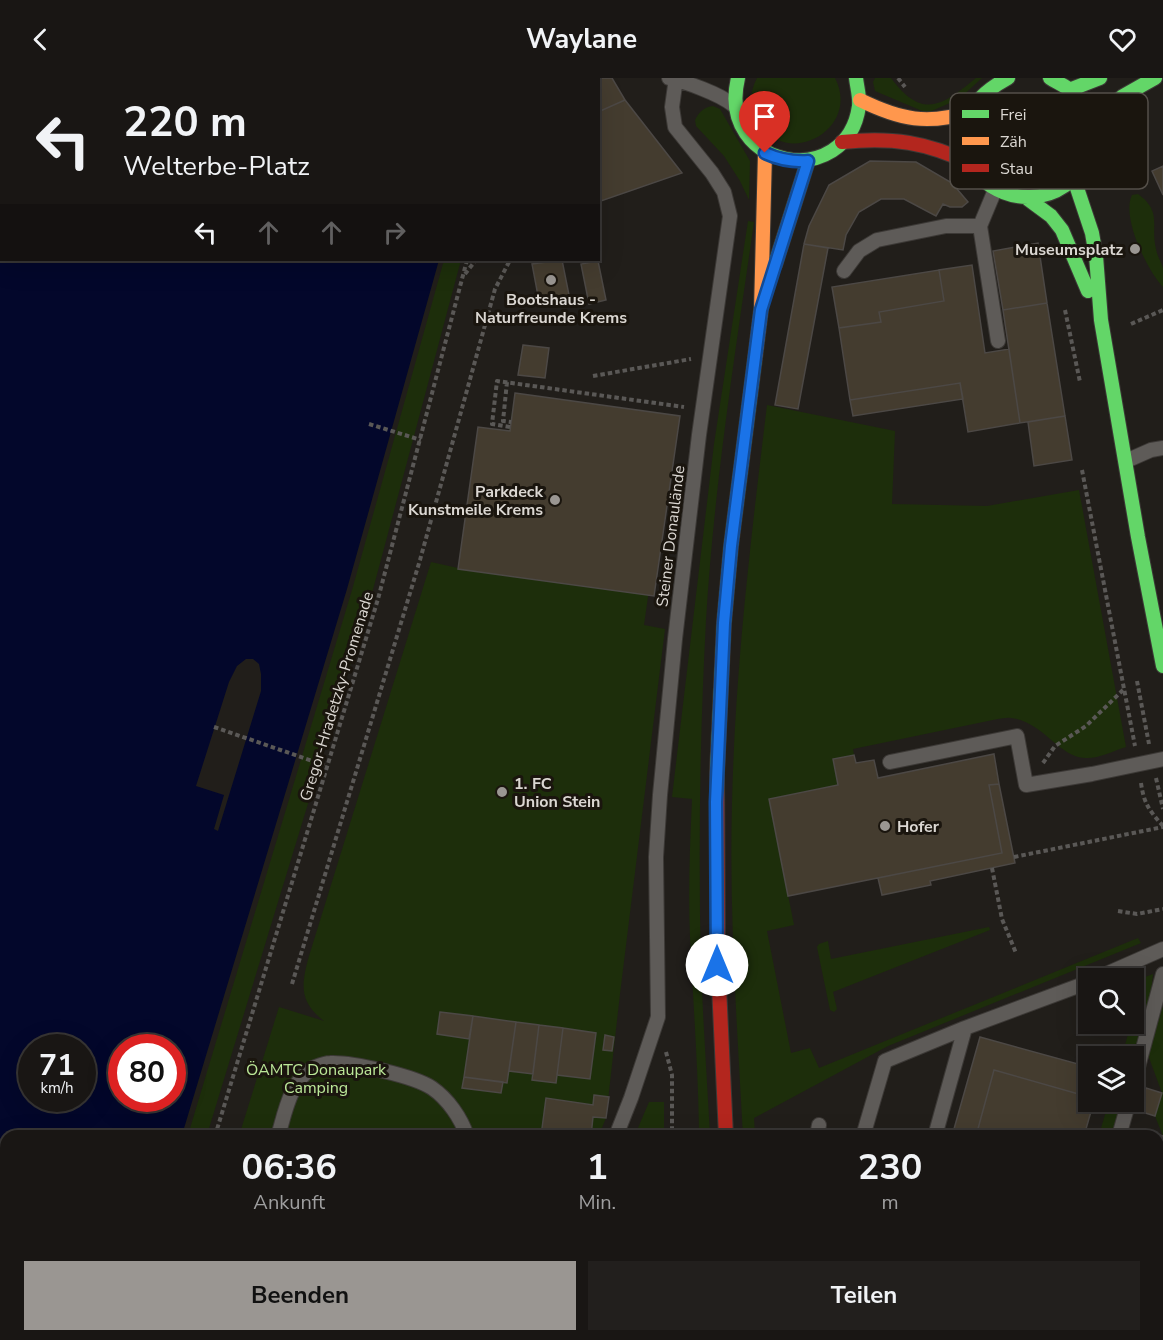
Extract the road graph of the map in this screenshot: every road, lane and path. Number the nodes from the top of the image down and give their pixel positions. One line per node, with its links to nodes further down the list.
1 (674, 78): 13 (lane); 35 (lane, Steiner Donaulände)
2 (738, 78): 13 (main road)
3 (856, 78): 12 (main road)
4 (1008, 78): 9 (main road)
5 (1050, 78): 8 (main road)
6 (1100, 78): 8 (main road)
7 (1155, 78): 11 (main road)
8 (1070, 90): 10 (main road)
9 (984, 93)
10 (1072, 93)
11 (1128, 93)
12 (860, 100): 14 (main road); 15 (main road)
13 (735, 107): 16 (main road)
14 (950, 119)
15 (842, 142): 17 (main road); 18 (main road)
16 (765, 153): 18 (main road); 30 (main road)
17 (950, 153)
18 (808, 161): 30 (main road)
19 (1062, 189): 22 (main road)
20 (1077, 189): 32 (main road)
21 (995, 190): 22 (main road); 23 (lane)
22 (1028, 199): 32 (main road)
23 (980, 226): 27 (lane); 34 (lane)
24 (467, 261): 28 (path, Gregor-Hradetzky-Promenade)
25 (475, 261): 28 (path)
26 (509, 261): 62 (path)
27 (844, 271)
28 (463, 277): 41 (path, Gregor-Hradetzky-Promenade)
29 (1065, 308): 38 (path)
30 (761, 310): 73 (main road)
31 (1163, 310): 33 (path)
32 (1101, 320): 43 (main road)
33 (1130, 324)
34 (998, 340)
35 (710, 356): 36 (path); 39 (lane, Steiner Donaulände)
36 (593, 376)
37 (507, 382): 37 (path); 39 (path)
38 (1082, 390)
39 (702, 410): 64 (lane, Steiner Donaulände)
40 (369, 424): 41 (path)
41 (421, 440): 52 (path, Gregor-Hradetzky-Promenade)
42 (1163, 448): 43 (lane)
43 (1126, 461): 45 (main road)
44 (1082, 470): 46 (path)
45 (1163, 666)
46 (1124, 689): 48 (path); 51 (path)
47 (214, 727): 52 (path)
48 (1055, 746)
49 (1163, 759): 51 (lane)
50 (890, 762): 51 (lane)
51 (1138, 764): 53 (path)
52 (327, 766): 68 (path, Gregor-Hradetzky-Promenade)
53 (1163, 826): 54 (path)
54 (1014, 857)
55 (992, 868): 59 (path)
56 (1163, 909): 57 (path)
57 (1118, 911)
58 (1163, 949): 60 (lane)
59 (1016, 953)
60 (1120, 968)
61 (1163, 974): 66 (lane)
62 (292, 984)
63 (1078, 986): 65 (lane)
64 (658, 1017): 71 (lane, Steiner Donaulände); 72 (path)
65 (965, 1028): 74 (lane); 75 (lane)
66 (1144, 1046)
67 (1126, 1112): 76 (lane)
68 (217, 1130)
69 (281, 1130): 70 (lane)
70 (465, 1130)
71 (618, 1130)
72 (672, 1130)
73 (726, 1130)
74 (865, 1130)
75 (936, 1130)
76 (1121, 1130)

